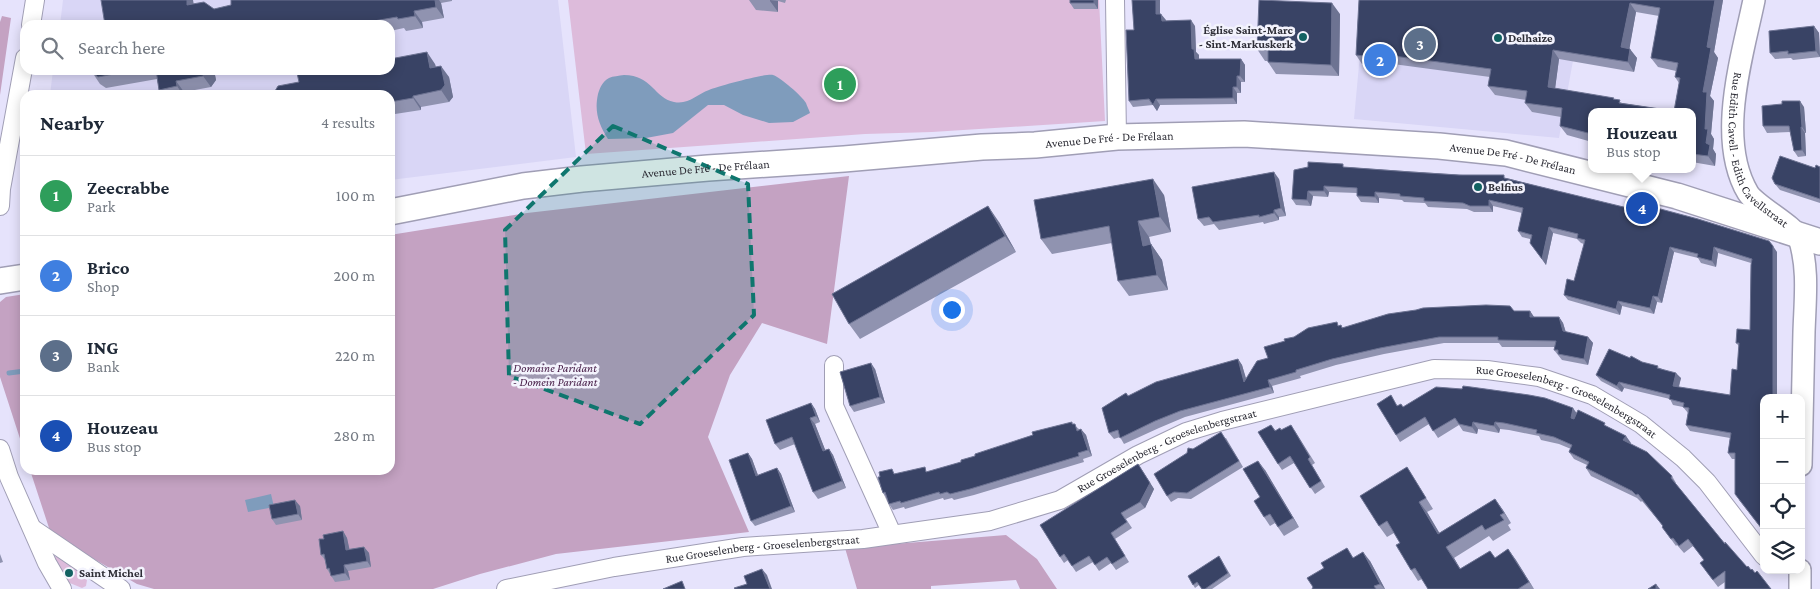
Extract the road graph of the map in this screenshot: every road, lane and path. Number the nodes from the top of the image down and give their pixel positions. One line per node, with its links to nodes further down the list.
1 (35, 0): 4 (street)
2 (1115, 0): 6 (street)
3 (1754, 0): 9 (street, Rue Edith Cavell - Edith Cavellstraat)
4 (32, 20)
5 (22, 75): 7 (street)
6 (1117, 138): 8 (main road, Avenue De Fré - De Frélaan); 9 (main road, Avenue De Fré - De Frélaan)
7 (0, 206)
8 (395, 211)
9 (1809, 239): 11 (street)
10 (834, 365): 14 (street)
11 (1802, 439)
12 (0, 449): 13 (street)
13 (33, 529): 17 (street); 18 (street)
14 (892, 534): 15 (street, Rue Groeselenberg - Groeselenbergstraat); 19 (street, Rue Groeselenberg - Groeselenbergstraat)
15 (1760, 551)
16 (1800, 574): 20 (street)
17 (62, 589)
18 (121, 589)
19 (506, 589)
20 (1800, 589)

